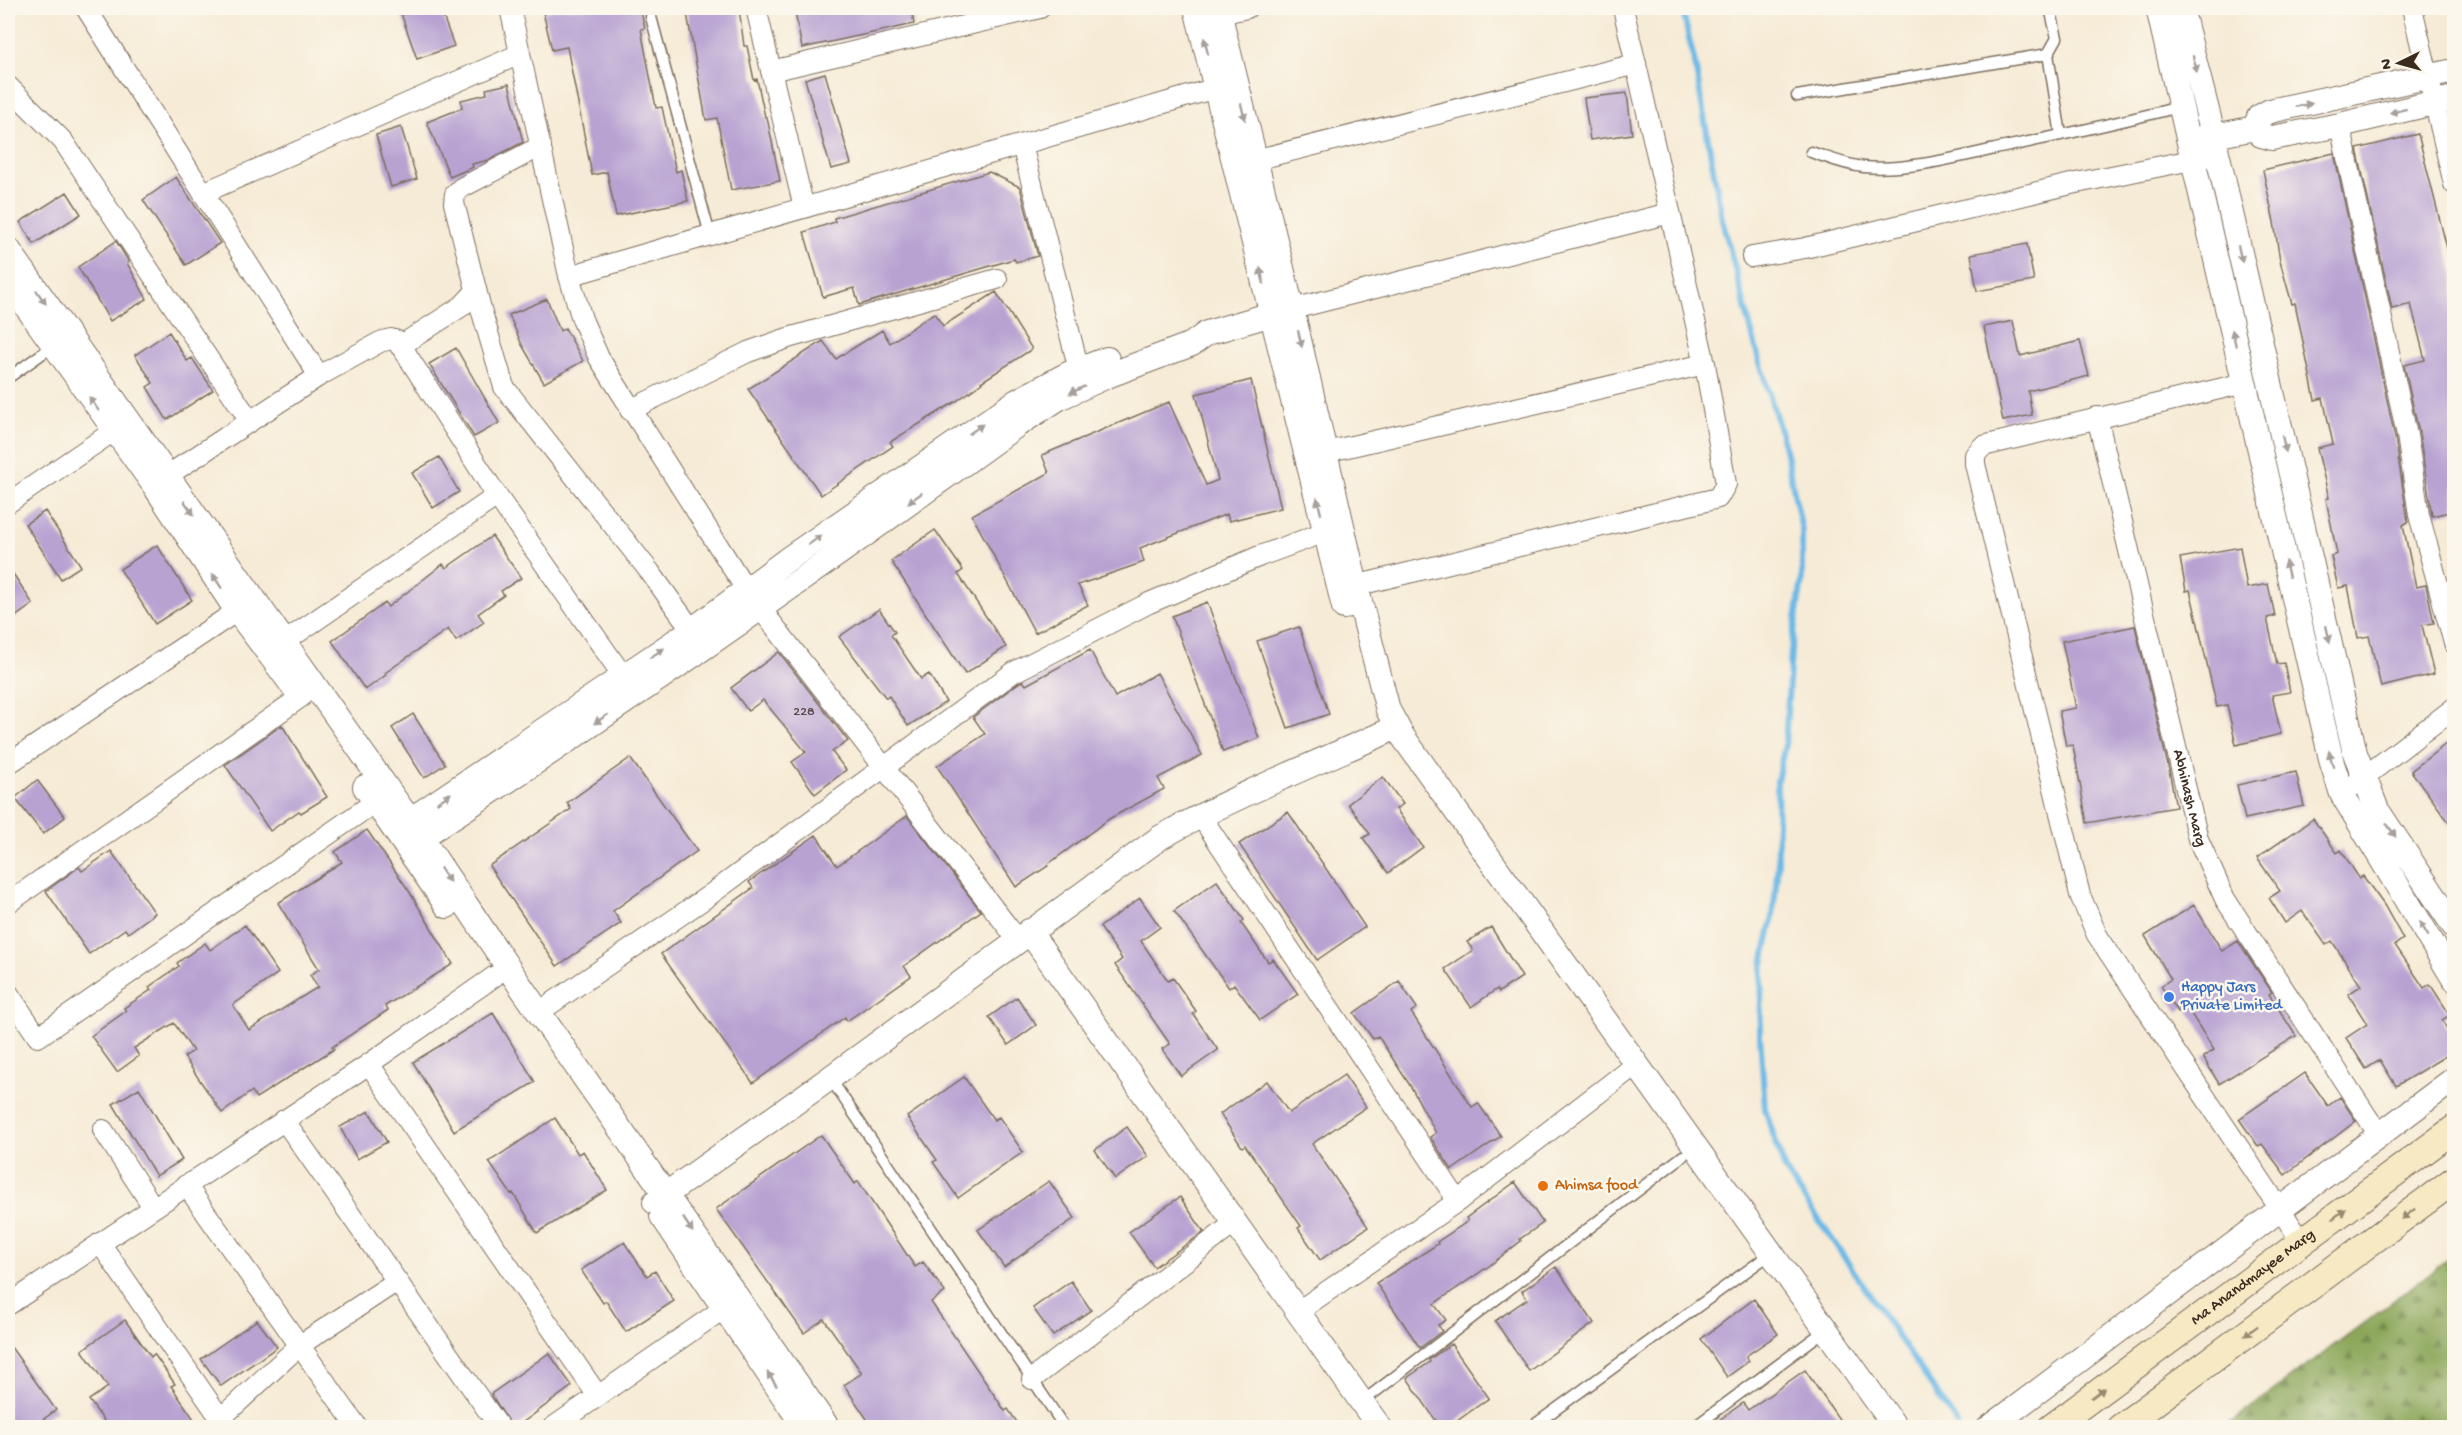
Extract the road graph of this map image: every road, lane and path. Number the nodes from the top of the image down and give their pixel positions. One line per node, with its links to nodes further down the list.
1 (86, 8): 33 (street)
2 (510, 8): 13 (street)
3 (756, 8): 16 (street)
4 (1040, 8): 16 (street)
5 (1247, 8): 11 (street)
6 (1623, 8): 15 (street)
7 (2050, 8): 14 (lane)
8 (2158, 8): 23 (street)
9 (2181, 8): 23 (street, one-way to 23)
10 (2412, 8): 18 (street)
11 (1208, 12): 20 (street, one-way to 11); 31 (street, one-way to 31)
12 (651, 17): 36 (lane)
13 (520, 54): 28 (street); 33 (street)
14 (2048, 54): 21 (lane); 26 (lane)
15 (1636, 64): 31 (street); 35 (street)
16 (771, 71): 34 (street)
17 (2454, 71): 18 (street)
18 (2429, 77): 22 (street); 25 (street, one-way to 18)
19 (8, 86): 54 (street)
20 (1216, 88): 27 (street); 31 (street)
21 (1797, 96)
22 (2445, 100): 24 (street, one-way to 24); 32 (street)
23 (2193, 103): 26 (lane); 29 (street)
24 (2340, 125): 25 (street); 65 (street)
25 (2255, 128): 29 (street)
26 (2061, 135): 30 (lane)
27 (1022, 145): 34 (street); 48 (street)
28 (541, 146): 39 (street); 42 (street)
29 (2203, 148): 38 (street); 51 (street, one-way to 29); 73 (street, one-way to 73)
30 (1811, 152)
31 (1245, 162): 43 (street)
32 (2454, 184)
33 (203, 193): 49 (street)
34 (804, 208): 36 (street)
35 (1670, 213): 43 (street); 47 (street)
36 (710, 236): 39 (street)
37 (8, 249): 55 (street, one-way to 55)
38 (1752, 257)
39 (569, 276): 52 (street)
40 (997, 279): 52 (street)
41 (8, 281): 45 (street)
42 (476, 291): 46 (street); 64 (street)
43 (1282, 311): 44 (street); 56 (street)
44 (1207, 333): 48 (street); 62 (street, one-way to 62)
45 (53, 346): 50 (lane); 55 (street, one-way to 45)
46 (400, 346): 49 (street); 58 (street)
47 (1705, 364): 56 (street); 61 (street)
48 (1079, 370): 62 (street, one-way to 48)
49 (319, 376): 54 (street)
50 (8, 378)
51 (2244, 383): 53 (street); 74 (street, one-way to 51)
52 (630, 410): 62 (street)
53 (2097, 417): 92 (street, Abhinash Marg); 99 (street)
54 (250, 421): 57 (street)
55 (121, 426): 57 (street); 59 (street)
56 (1316, 454): 60 (street, one-way to 56); 61 (street)
57 (160, 481): 63 (street, one-way to 57); 66 (street, one-way to 66)
58 (497, 496): 66 (street); 67 (street)
59 (8, 502)
60 (1325, 532): 61 (street); 72 (street)
61 (1348, 588): 70 (street); 123 (street)
62 (754, 599): 64 (street); 72 (street); 77 (street, one-way to 77)
63 (237, 611): 66 (street); 71 (street)
64 (692, 630): 67 (street, one-way to 64)
65 (2454, 643)
66 (275, 648): 68 (street); 77 (street)
67 (623, 676): 77 (street, one-way to 67)
68 (301, 697): 75 (street); 78 (street)
69 (2454, 708): 73 (street)
70 (1384, 733): 76 (street); 86 (street)
71 (8, 764)
72 (885, 768): 80 (street); 84 (street)
73 (2364, 778): 74 (street); 79 (street, one-way to 79)
74 (2342, 794): 82 (street, one-way to 74)
75 (375, 802): 77 (street); 83 (street)
76 (1200, 815): 80 (street); 97 (street)
77 (408, 834): 81 (street); 84 (street, one-way to 84)
78 (8, 903)
79 (2454, 926)
80 (1024, 935): 87 (street); 100 (street)
81 (495, 976): 85 (street); 96 (street)
82 (2454, 979)
83 (8, 993)
84 (539, 1012): 96 (street)
85 (369, 1064): 89 (street); 111 (street)
86 (1626, 1072): 93 (street); 97 (street)
87 (830, 1078): 96 (street); 110 (lane)
88 (2454, 1079): 92 (street)
89 (284, 1120): 95 (street); 104 (street)
90 (2454, 1129): 101 (main road, Ma Anandmayee Marg, one-way to 90)
91 (103, 1130): 98 (street)
92 (2379, 1135): 99 (street)
93 (1683, 1156): 103 (street); 112 (lane)
94 (2454, 1180): 126 (main road, one-way to 126)
95 (186, 1185): 98 (street); 109 (street)
96 (660, 1198): 106 (street); 114 (street, one-way to 114)
97 (1458, 1201): 107 (street)
98 (153, 1207): 102 (street)
99 (2279, 1209): 101 (street); 124 (street)
100 (1236, 1222): 107 (street); 110 (street)
101 (2302, 1242): 125 (main road, Ma Anandmayee Marg, one-way to 101)
102 (100, 1243): 105 (street); 113 (street)
103 (1762, 1260): 108 (street); 120 (lane)
104 (397, 1281): 109 (street); 116 (street)
105 (8, 1305)
106 (723, 1309): 111 (street); 114 (street, one-way to 106)
107 (1297, 1312): 112 (street)
108 (1816, 1337): 121 (lane); 122 (street)
109 (300, 1345): 113 (street); 115 (street)
110 (1032, 1379): 118 (lane)
111 (598, 1396): 117 (street)
112 (1362, 1402): 119 (street)
113 (224, 1423)
114 (818, 1426)
115 (358, 1428)
116 (500, 1428)
117 (552, 1428)
118 (1065, 1428)
119 (1380, 1428)
120 (1530, 1428)
121 (1693, 1428)
122 (1876, 1428)
123 (1896, 1428)
124 (1989, 1428)
125 (2051, 1428)
126 (2120, 1428)

